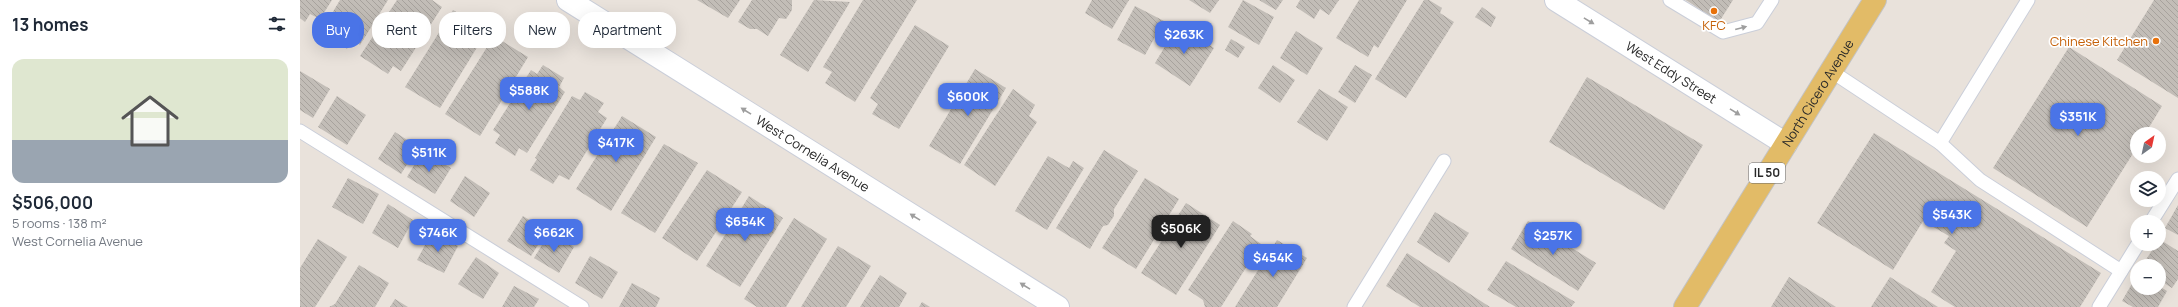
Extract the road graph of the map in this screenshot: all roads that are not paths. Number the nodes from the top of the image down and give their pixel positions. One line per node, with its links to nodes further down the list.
1 (568, 0): 17 (street, West Cornelia Avenue, one-way to 1)
2 (1556, 0): 10 (street, West Eddy Street, one-way to 10)
3 (1670, 0): 4 (lane, one-way to 4)
4 (1772, 0)
5 (1875, 0): 7 (main road, North Cicero Avenue / IL 50)
6 (2028, 0): 9 (lane)
7 (1830, 71): 9 (lane); 10 (main road, North Cicero Avenue / IL 50)
8 (300, 131): 16 (lane)
9 (1940, 143): 15 (lane)
10 (1786, 144): 19 (main road, North Cicero Avenue / IL 50)
11 (1444, 161): 18 (lane)
12 (2178, 179): 13 (lane)
13 (2155, 215)
14 (2134, 251): 15 (lane)
15 (2121, 271): 20 (lane)
16 (582, 307)
17 (1058, 307)
18 (1354, 307)
19 (1685, 307)
20 (2099, 307)

